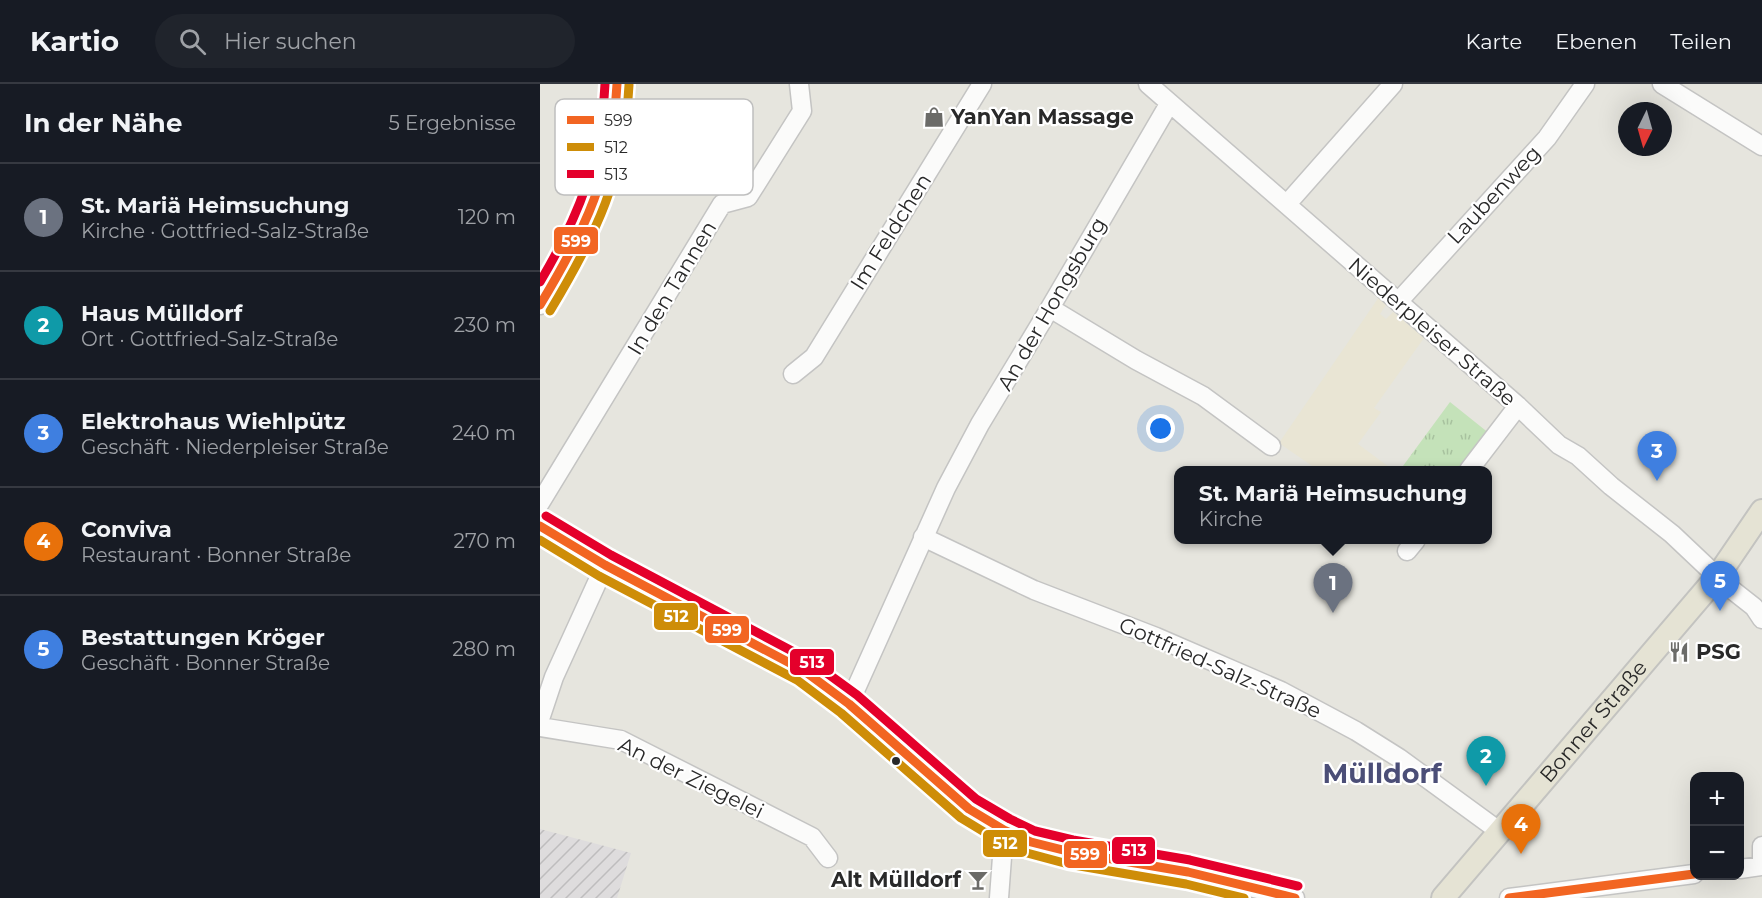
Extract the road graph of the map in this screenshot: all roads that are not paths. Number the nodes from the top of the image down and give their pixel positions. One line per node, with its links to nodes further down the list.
1 (800, 84): 9 (street, In den Tannen)
2 (982, 84): 16 (street, Im Feldchen)
3 (1148, 84): 7 (street, Niederpleiser Straße)
4 (1393, 84): 12 (street)
5 (1585, 84): 13 (street, Laubenweg)
6 (1662, 84): 8 (street)
7 (1169, 104): 12 (street, Niederpleiser Straße); 15 (street, An der Hongsburg)
8 (1762, 146)
9 (753, 189)
10 (597, 195): 14 (street)
11 (749, 195): 20 (street, In den Tannen)
12 (1287, 204): 13 (street, Niederpleiser Straße)
13 (1398, 302): 17 (street, Niederpleiser Straße)
14 (540, 305)
15 (1050, 308): 18 (street); 23 (street, An der Hongsburg)
16 (793, 374)
17 (1518, 406): 19 (street); 25 (street, Niederpleiser Straße)
18 (1271, 446)
19 (1473, 466)
20 (540, 503)
21 (1762, 511): 25 (main road, Bonner Straße)
22 (540, 526): 24 (street)
23 (923, 537): 27 (street, An der Hongsburg); 31 (street, Gottfried-Salz-Straße)
24 (605, 565): 27 (street); 28 (street)
25 (1718, 577): 26 (street, Niederpleiser Straße); 31 (main road, Bonner Straße)
26 (1762, 619)
27 (849, 704): 30 (street)
28 (540, 719)
29 (540, 727): 33 (street, An der Ziegelei)
30 (1004, 830): 38 (street); 39 (street)
31 (1500, 831): 40 (main road, Bonner Straße)
32 (1762, 846): 34 (street)
33 (828, 858)
34 (1762, 866): 35 (street)
35 (1744, 868)
36 (1690, 875): 37 (street)
37 (1628, 890): 41 (street)
38 (999, 898)
39 (1295, 898)
40 (1443, 898)
41 (1509, 898)

